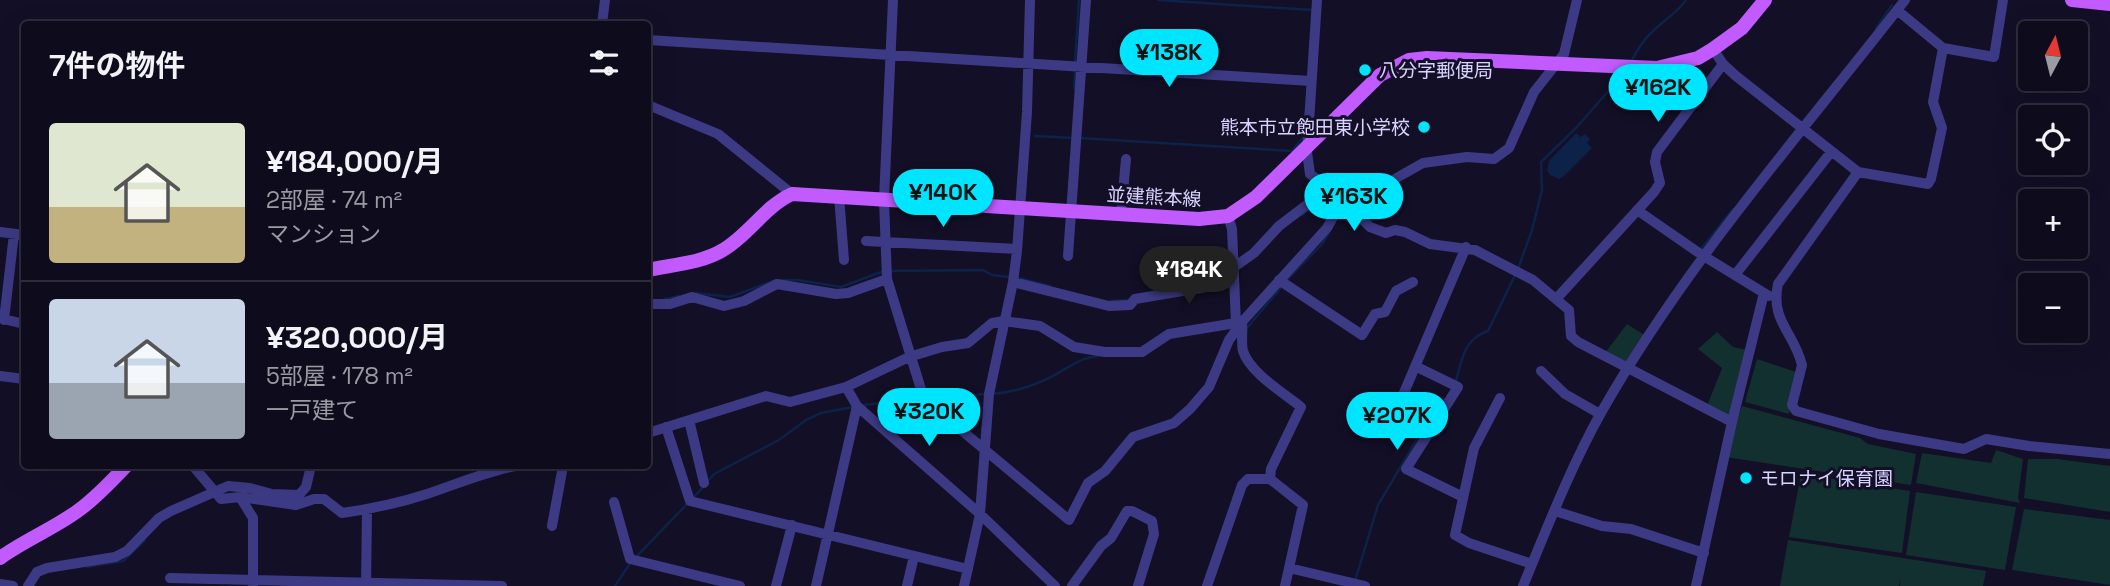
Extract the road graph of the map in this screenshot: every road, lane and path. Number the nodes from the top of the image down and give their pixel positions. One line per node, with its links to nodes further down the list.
1 (605, 0): 13 (street)
2 (893, 0): 17 (street)
3 (1030, 0): 18 (street)
4 (1086, 0): 21 (street)
5 (1317, 0): 22 (street)
6 (1577, 0): 19 (street)
7 (1765, 0): 16 (main road, 並建熊本線)
8 (1905, 0): 12 (street)
9 (2003, 0): 15 (street)
10 (2072, 0): 11 (main road)
11 (2110, 4)
12 (1897, 10): 15 (street); 24 (street)
13 (602, 21)
14 (651, 40): 17 (street)
15 (1943, 48): 28 (street)
16 (1713, 49): 19 (main road, 並建熊本線); 20 (street)
17 (891, 56): 18 (street); 32 (street)
18 (1028, 64): 21 (street); 33 (street)
19 (1558, 64): 25 (main road, 並建熊本線); 30 (street)
20 (1723, 64): 24 (street); 34 (street)
21 (1082, 68): 22 (street); 35 (street)
22 (1311, 81): 25 (street)
23 (651, 106): 29 (street)
24 (1801, 128): 26 (street); 44 (street)
25 (1308, 144): 30 (street); 37 (main road, 並建熊本線)
26 (1831, 152): 28 (street); 49 (street)
27 (1126, 159): 36 (street)
28 (1858, 172): 56 (street)
29 (792, 194): 31 (main road, 並建熊本線); 48 (main road)
30 (1336, 194): 42 (street); 47 (street); 51 (street)
31 (839, 196): 32 (main road, 並建熊本線); 46 (street)
32 (884, 200): 33 (main road, 並建熊本線); 41 (street)
33 (1020, 208): 35 (main road, 並建熊本線); 43 (street)
34 (1637, 210): 44 (street); 55 (street)
35 (1070, 211): 36 (main road, 並建熊本線); 45 (street)
36 (1121, 214): 37 (main road, 並建熊本線)
37 (1228, 216): 47 (street)
38 (0, 232): 39 (street)
39 (19, 235): 58 (street)
40 (866, 241): 41 (street)
41 (886, 242): 43 (street); 50 (street)
42 (1466, 247): 55 (street); 63 (street)
43 (1017, 249): 52 (street)
44 (1702, 255): 49 (street); 64 (street)
45 (1068, 257)
46 (844, 260)
47 (1233, 268): 52 (street); 61 (street)
48 (651, 269)
49 (1735, 275): 54 (street)
50 (887, 279): 57 (street); 62 (street)
51 (1279, 280): 53 (street); 61 (street)
52 (1013, 282): 59 (street)
53 (1413, 282)
54 (1764, 293): 56 (street); 74 (street)
55 (1557, 298): 64 (street)
56 (1775, 299): 78 (street)
57 (651, 304)
58 (2, 319): 60 (street)
59 (1004, 321): 61 (street); 62 (street); 77 (street)
60 (21, 323)
61 (1239, 323): 77 (street); 84 (street)
62 (909, 357): 68 (street); 77 (street)
63 (1417, 367): 70 (street); 88 (street)
64 (1627, 369): 72 (street); 74 (street)
65 (1541, 371): 72 (street)
66 (0, 376): 67 (street)
67 (21, 379)
68 (846, 387): 71 (street); 73 (street)
69 (1500, 398): 88 (street)
70 (1400, 402)
71 (857, 406): 92 (street); 95 (street)
72 (1600, 414): 91 (street)
73 (689, 420): 75 (street); 85 (street)
74 (1732, 422): 96 (street)
75 (667, 427): 76 (street); 93 (street)
76 (651, 432)
77 (985, 449): 92 (street)
78 (2110, 454)
79 (123, 469): 98 (main road)
80 (195, 469): 86 (street)
81 (310, 469): 86 (street)
82 (499, 469): 90 (street)
83 (562, 469): 94 (street)
84 (1270, 479): 100 (street); 120 (street)
85 (704, 483)
86 (214, 491): 87 (street); 108 (street)
87 (240, 497): 90 (street); 104 (street)
88 (1463, 497): 99 (street)
89 (614, 502): 102 (street)
90 (367, 510): 106 (street)
91 (1555, 511): 96 (street); 99 (street)
92 (981, 514): 101 (street); 117 (street)
93 (792, 525): 95 (street); 113 (street)
94 (552, 526)
95 (827, 535): 97 (street); 114 (street)
96 (1704, 553): 124 (street)
97 (914, 556): 101 (street); 115 (street)
98 (0, 558)
99 (1532, 564): 123 (street)
100 (1289, 568): 121 (street); 122 (street)
101 (968, 569): 116 (street)
102 (693, 574): 111 (street); 112 (street)
103 (170, 578): 104 (street)
104 (253, 583): 106 (street)
105 (0, 584): 107 (street)
106 (366, 584): 109 (street)
107 (13, 586)
108 (28, 586)
109 (477, 586): 110 (street)
110 (502, 586)
111 (690, 586)
112 (740, 586)
113 (776, 586)
114 (816, 586)
115 (907, 586)
116 (964, 586)
117 (1055, 586)
118 (1072, 586): 119 (street)
119 (1138, 586)
120 (1207, 586)
121 (1285, 586)
122 (1364, 586)
123 (1523, 586)
124 (1696, 586)

